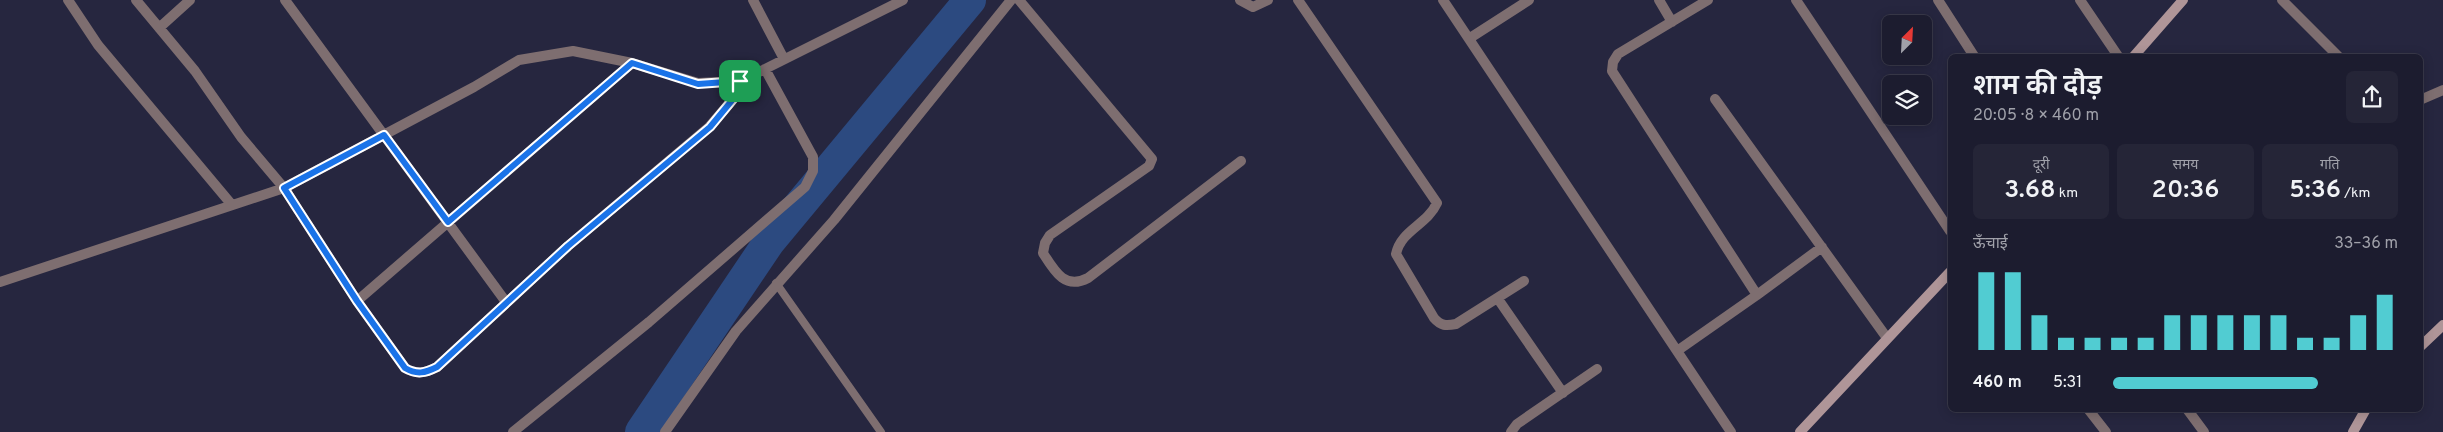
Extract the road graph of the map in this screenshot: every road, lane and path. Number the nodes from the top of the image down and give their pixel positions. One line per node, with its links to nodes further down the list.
1 (68, 0): 38 (street)
2 (136, 0): 22 (street)
3 (190, 0): 22 (street)
4 (285, 0): 35 (street)
5 (752, 0): 28 (street)
6 (903, 0): 28 (street)
7 (1011, 0): 45 (street)
8 (1019, 0): 36 (street)
9 (1240, 0): 10 (street)
10 (1268, 0)
11 (1298, 0): 47 (street)
12 (1443, 0): 23 (street)
13 (1529, 0): 23 (street)
14 (1659, 0): 21 (street)
15 (1708, 0): 21 (street)
16 (1796, 0): 40 (street)
17 (1938, 0): 24 (street)
18 (2080, 0): 25 (street)
19 (2183, 0): 26 (main road)
20 (2282, 0): 27 (street)
21 (1672, 22): 46 (street)
22 (159, 28): 37 (street)
23 (1470, 38): 53 (street)
24 (1973, 54)
25 (2117, 54)
26 (2136, 54)
27 (2336, 54)
28 (784, 59): 30 (street)
29 (632, 63): 31 (street); 35 (street); 39 (street)
30 (765, 68): 31 (street); 59 (street)
31 (740, 81): 49 (street)
32 (2443, 90): 34 (street)
33 (1715, 99): 41 (street)
34 (2423, 99)
35 (384, 135): 37 (street); 39 (street)
36 (1241, 161)
37 (284, 188): 38 (street); 48 (street)
38 (232, 205): 44 (street)
39 (448, 222): 48 (street); 49 (street)
40 (1948, 228)
41 (1822, 247): 46 (street); 51 (street)
42 (1948, 274): 51 (main road)
43 (1524, 281): 47 (street)
44 (0, 282)
45 (776, 283): 60 (street); 61 (lane)
46 (1757, 296): 53 (street)
47 (1498, 299): 55 (street)
48 (357, 301): 49 (street)
49 (506, 302)
50 (2443, 325): 52 (main road)
51 (1887, 338): 64 (main road)
52 (2423, 344)
53 (1677, 351): 63 (street)
54 (1597, 369): 55 (street)
55 (1563, 393): 62 (street)
56 (2090, 412): 65 (street)
57 (2189, 412): 66 (street)
58 (2364, 412): 67 (main road)
59 (513, 432)
60 (665, 432)
61 (881, 432)
62 (1511, 432)
63 (1731, 432)
64 (1800, 432)
65 (2106, 432)
66 (2204, 432)
67 (2353, 432)

